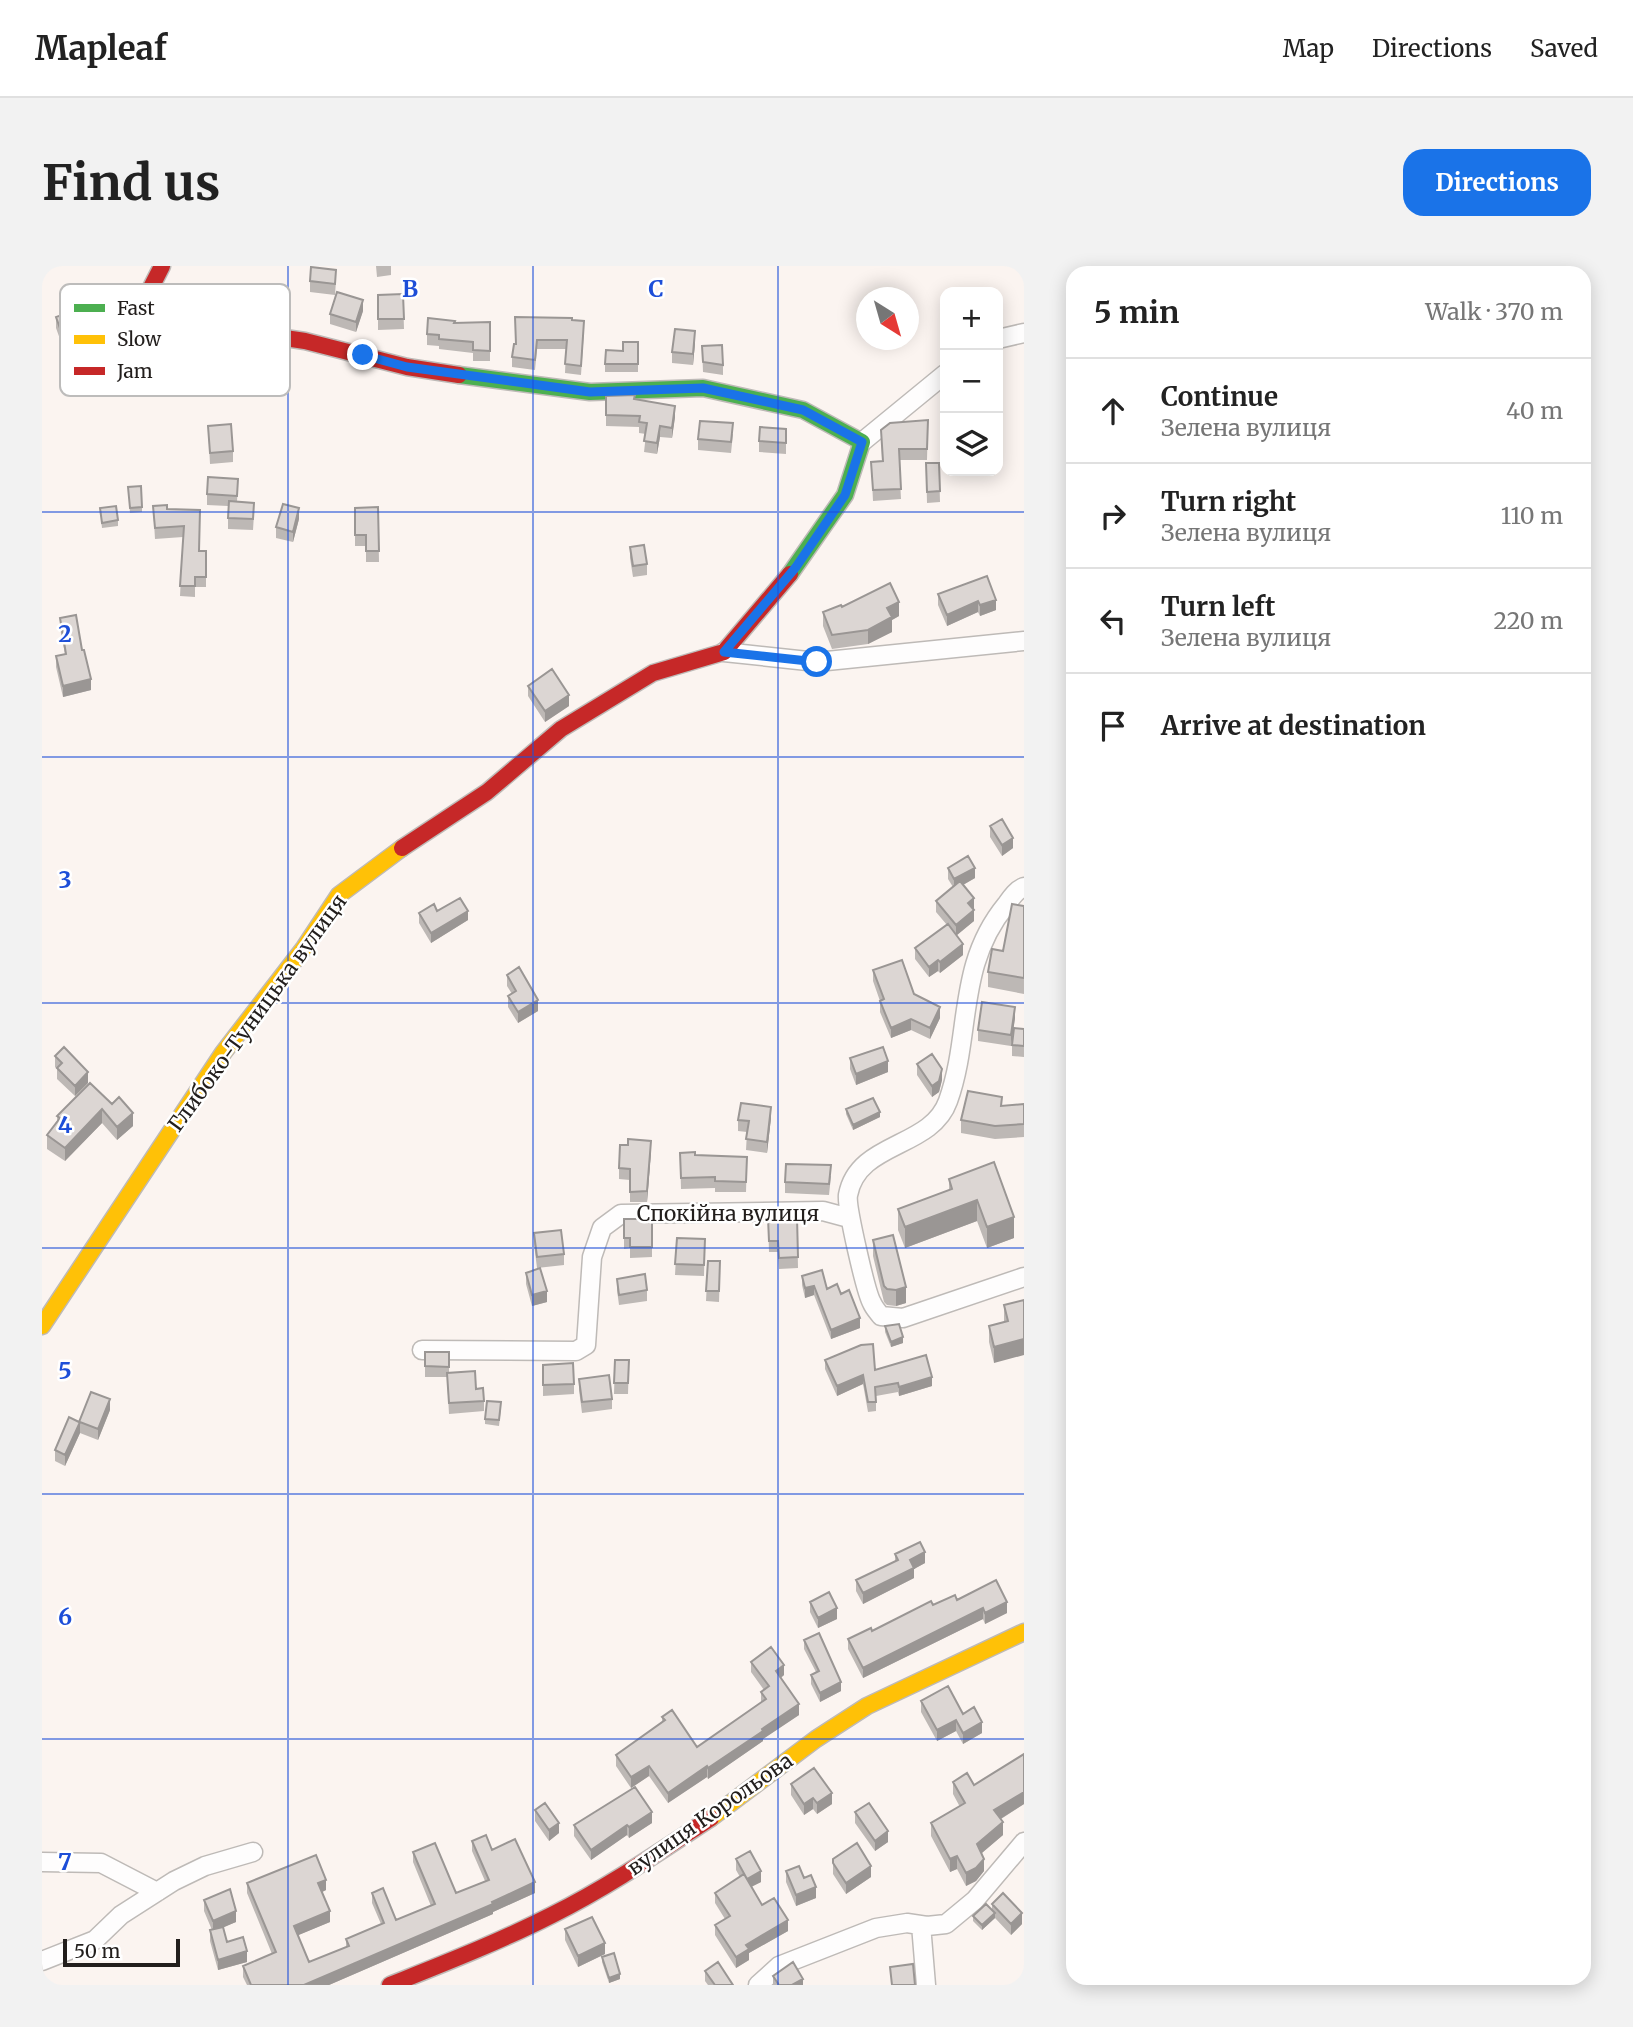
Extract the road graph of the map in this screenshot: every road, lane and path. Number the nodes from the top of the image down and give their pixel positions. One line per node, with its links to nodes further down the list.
1 (162, 266): 2 (street)
2 (153, 284)
3 (1024, 333): 4 (street)
4 (1003, 338)
5 (290, 339): 7 (street)
6 (940, 378): 7 (street)
7 (862, 442): 9 (street)
8 (1024, 641): 9 (street)
9 (724, 652): 13 (street, Глибоко-Туницька вулиця)
10 (1024, 887): 11 (street, Спокійна вулиця)
11 (849, 1218): 12 (street, Спокійна вулиця); 14 (street, Спокійна вулиця)
12 (1024, 1277)
13 (42, 1326)
14 (422, 1350)
15 (1024, 1632): 22 (street, вулиця Корольова)
16 (1024, 1842): 20 (street)
17 (253, 1852): 19 (street)
18 (42, 1862): 19 (street)
19 (157, 1892): 21 (street)
20 (920, 1925): 23 (street); 24 (street)
21 (42, 1961)
22 (390, 1985)
23 (758, 1985)
24 (926, 1985)

